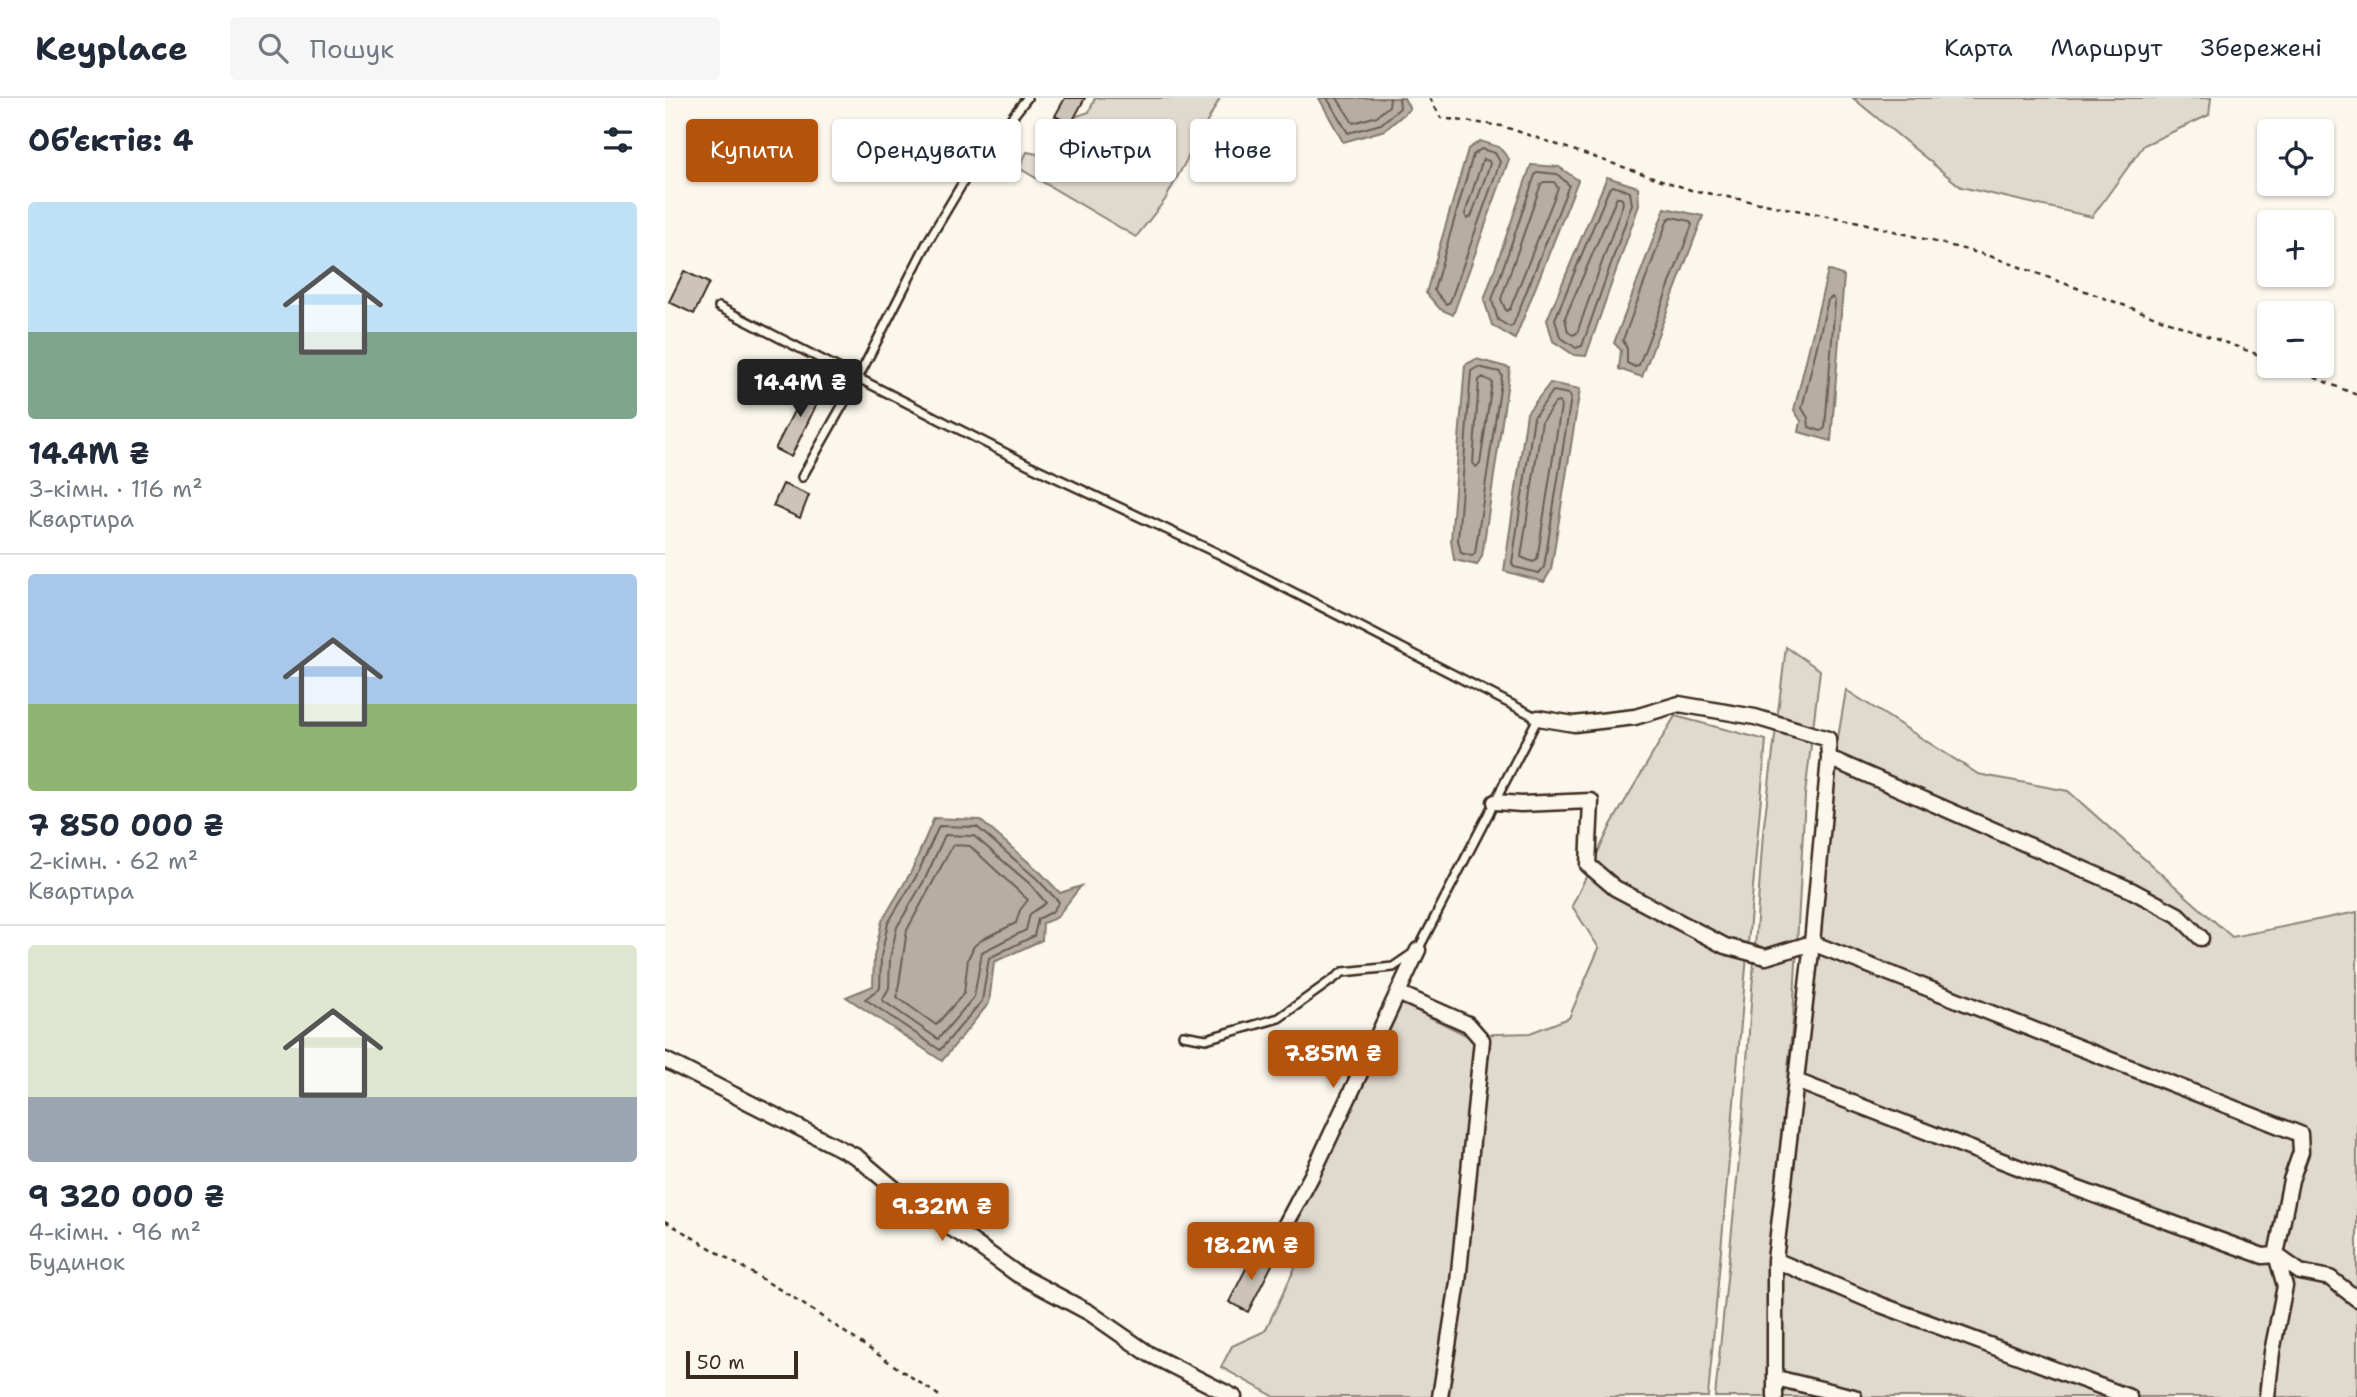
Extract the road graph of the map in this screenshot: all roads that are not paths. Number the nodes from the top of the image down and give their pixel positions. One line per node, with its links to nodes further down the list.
1 (1027, 98): 3 (lane)
2 (719, 307): 3 (lane)
3 (858, 378): 4 (lane); 5 (lane)
4 (802, 477)
5 (1538, 718): 6 (street); 7 (lane)
6 (1829, 758): 8 (street); 9 (street)
7 (1495, 802): 9 (street); 10 (lane)
8 (2201, 938)
9 (1812, 943): 14 (street); 16 (street)
10 (1418, 950): 11 (street); 12 (lane)
11 (1398, 993): 15 (street); 21 (street)
12 (1183, 1035)
13 (665, 1060): 20 (street)
14 (1796, 1081): 16 (street); 17 (street)
15 (1276, 1243)
16 (2276, 1255): 18 (street); 25 (street)
17 (1775, 1260): 19 (street); 24 (street)
18 (2357, 1299)
19 (1776, 1378): 22 (street); 23 (street)
20 (1234, 1397)
21 (1440, 1397)
22 (1775, 1397)
23 (1854, 1397)
24 (2129, 1397)
25 (2267, 1397)

